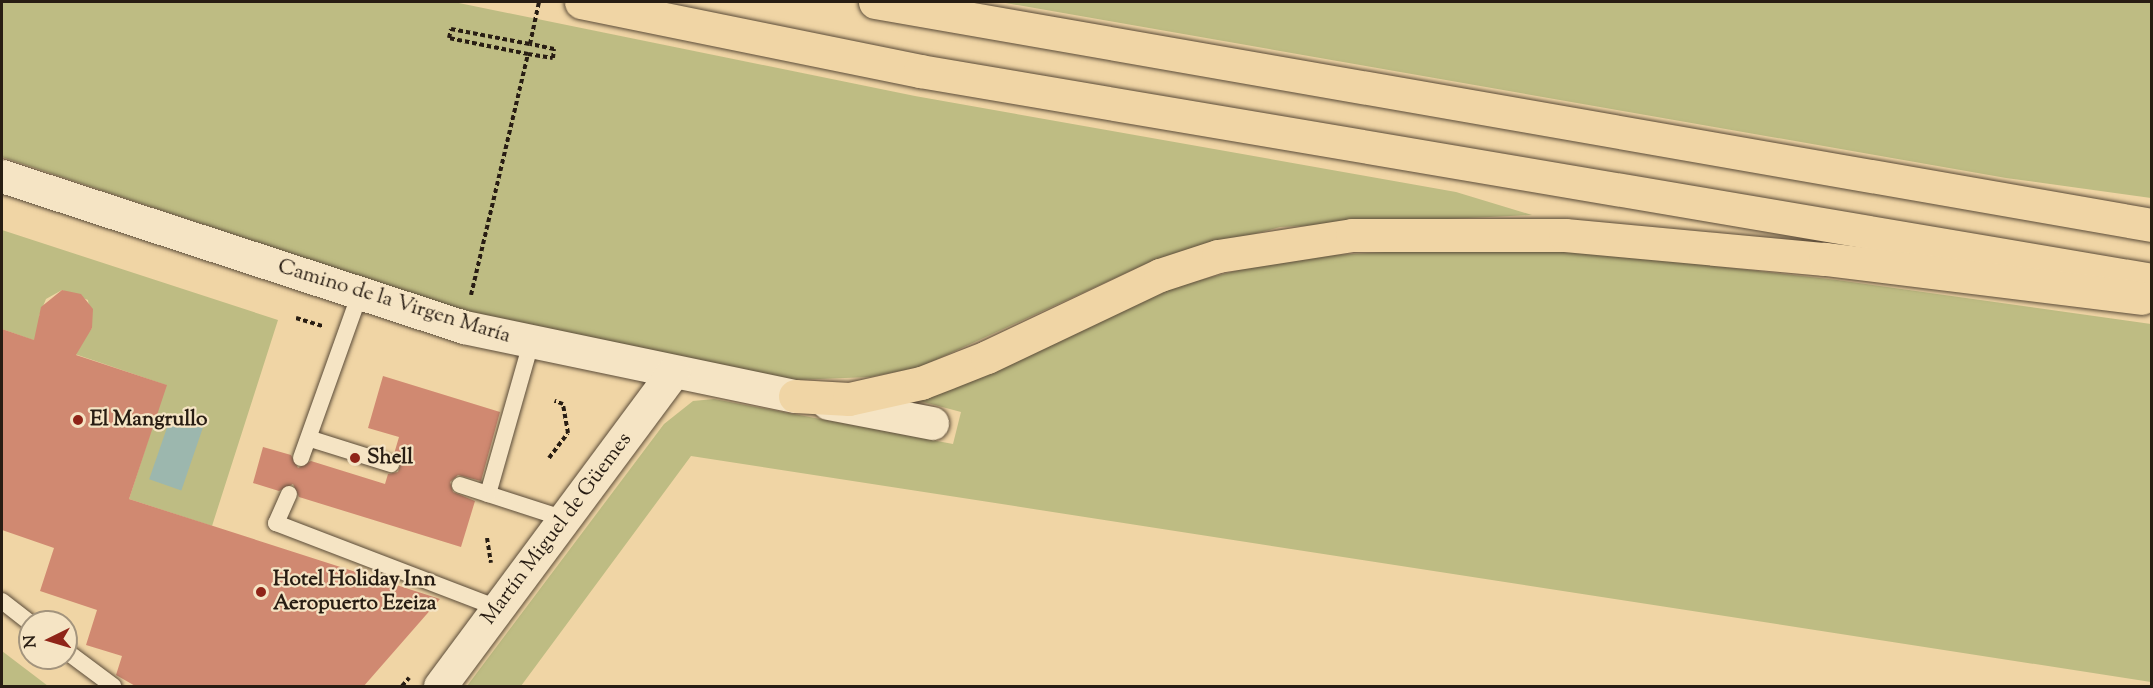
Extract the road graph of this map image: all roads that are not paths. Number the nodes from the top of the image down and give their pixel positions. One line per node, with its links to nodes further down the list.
1 (581, 2): 5 (highway)
2 (875, 2): 4 (highway)
3 (2, 176): 6 (street, Camino de la Virgen María)
4 (2151, 225)
5 (2151, 280)
6 (360, 293): 8 (street, Camino de la Virgen María); 12 (lane)
7 (2151, 298): 10 (highway)
8 (531, 343): 9 (street, Camino de la Virgen María); 17 (lane)
9 (674, 372): 10 (street, Camino de la Virgen María); 18 (street, Martín Miguel de Güemes)
10 (795, 396): 11 (street, Camino de la Virgen María)
11 (932, 423)
12 (311, 438): 13 (lane); 14 (lane)
13 (302, 458)
14 (391, 464)
15 (460, 485): 17 (lane)
16 (289, 494): 20 (lane)
17 (488, 494): 18 (lane)
18 (565, 519): 20 (street, Martín Miguel de Güemes)
19 (2, 601): 21 (lane)
20 (498, 608): 24 (street, Martín Miguel de Güemes)
21 (18, 614)
22 (78, 660): 23 (lane)
23 (113, 687)
24 (440, 687)

